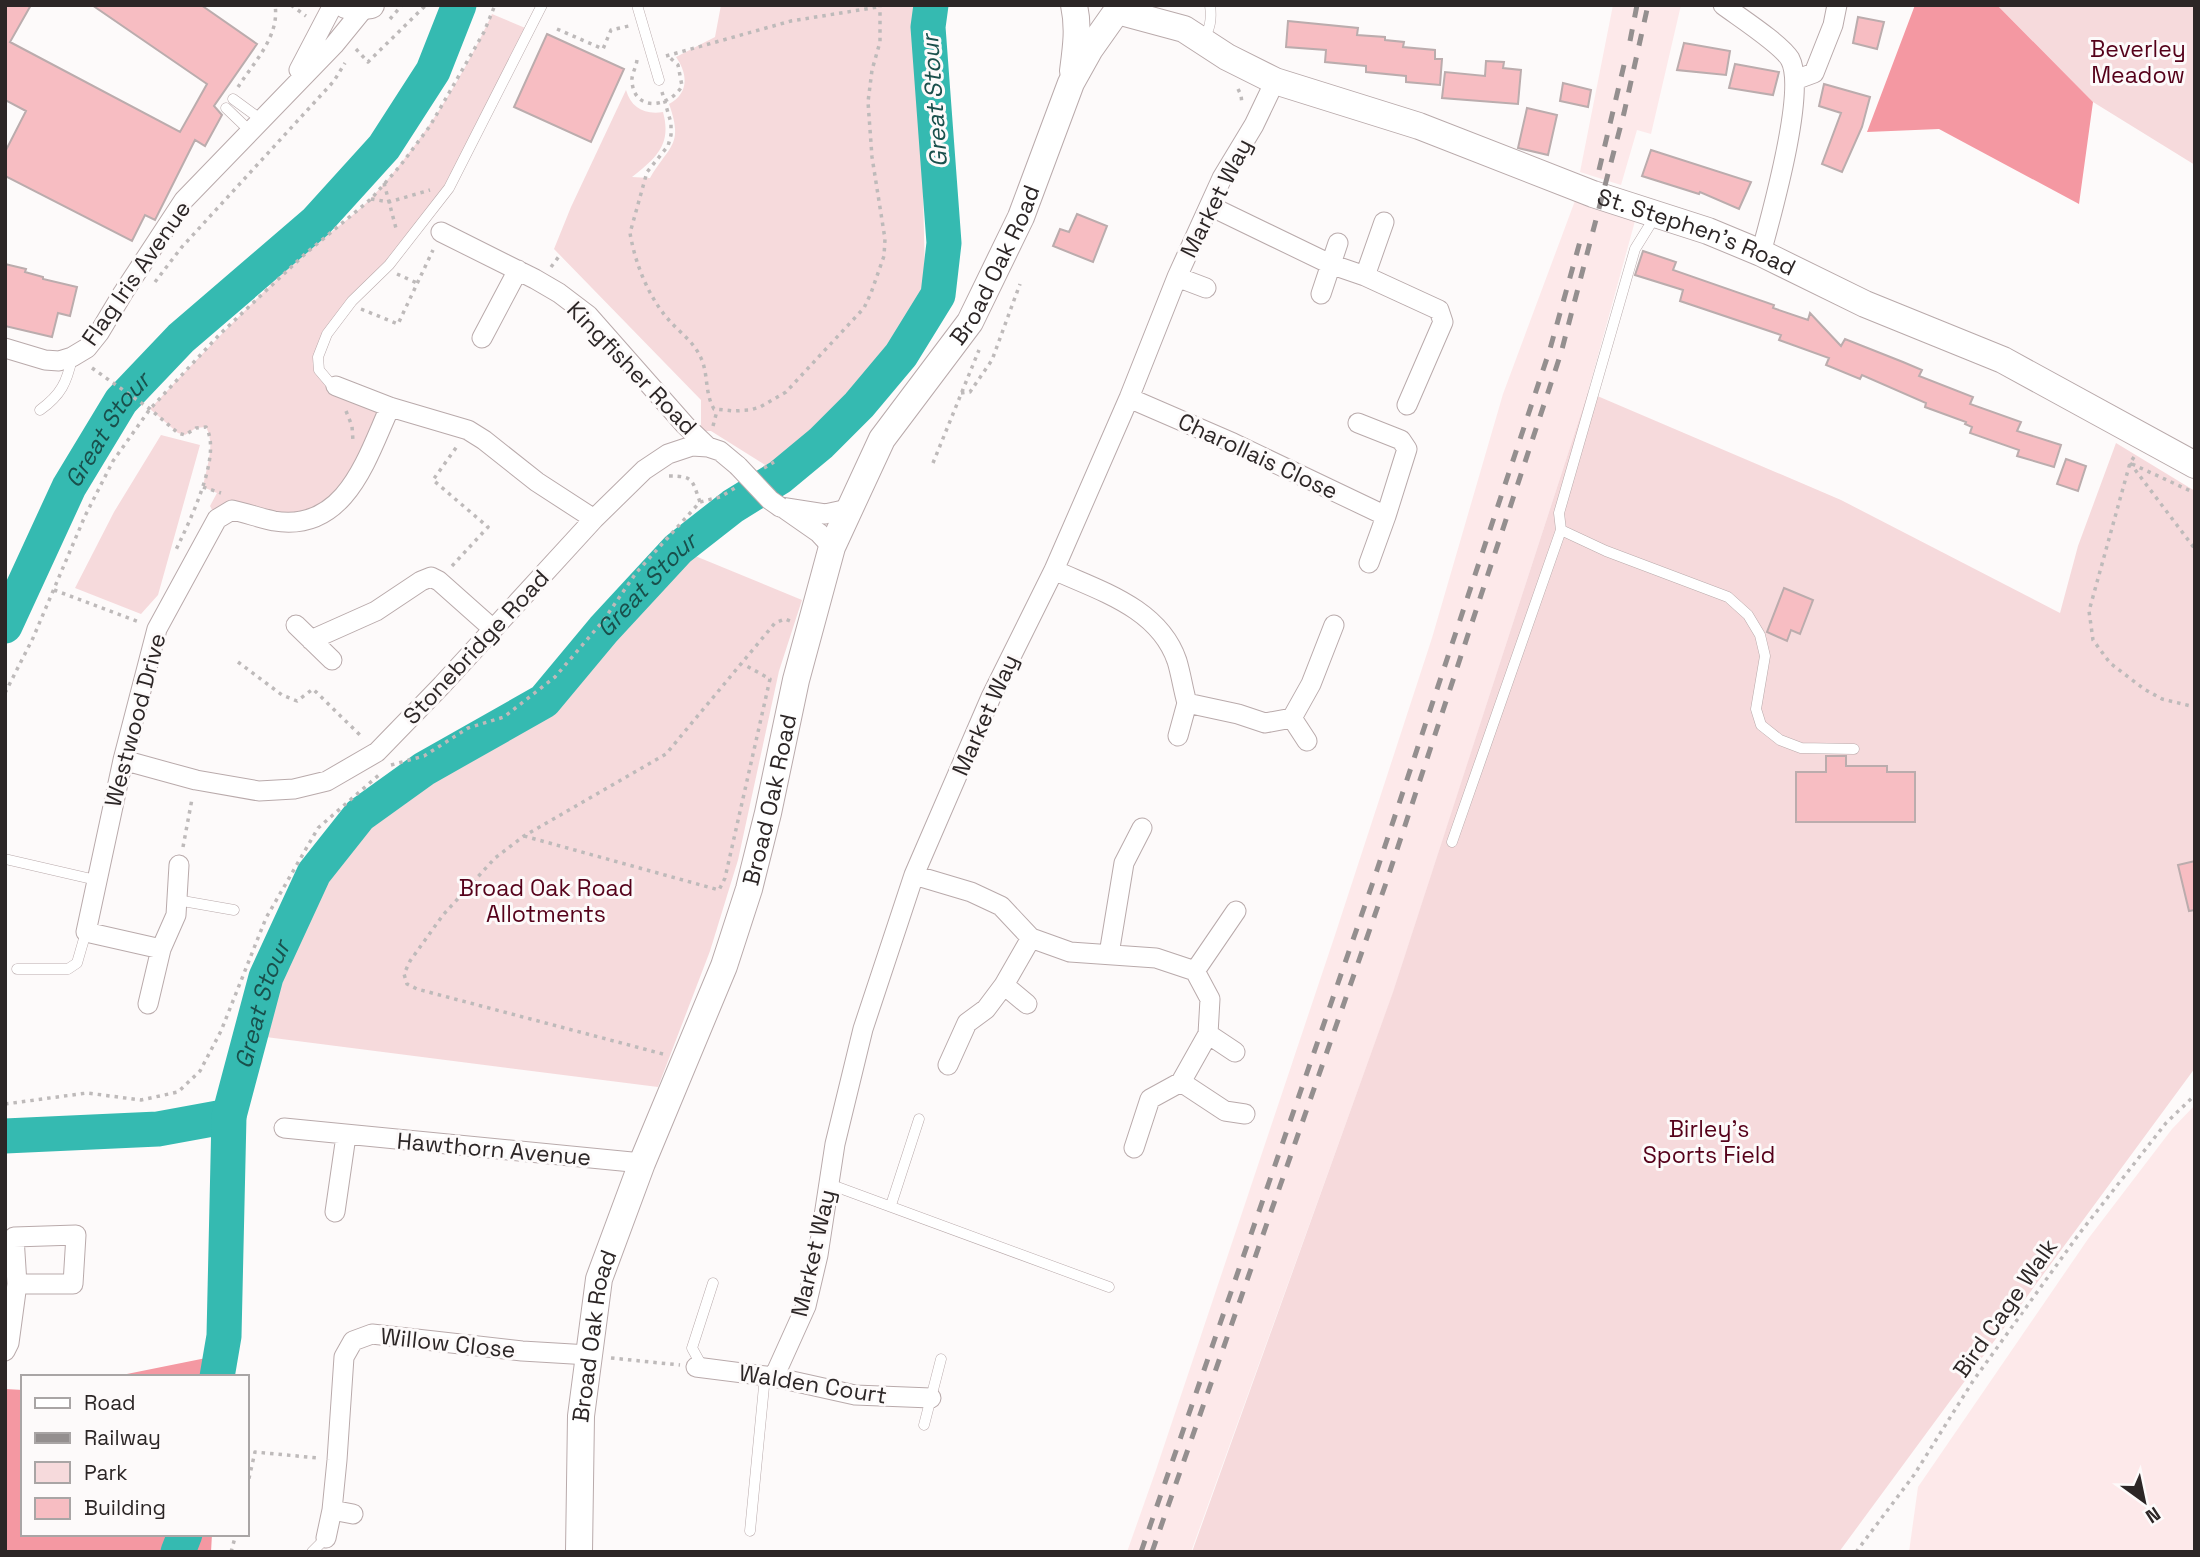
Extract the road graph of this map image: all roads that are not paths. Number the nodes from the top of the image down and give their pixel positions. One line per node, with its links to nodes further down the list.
1 (333, 5): 18 (street, Flag Iris Avenue)
2 (542, 5): 34 (lane)
3 (637, 5): 12 (lane)
4 (1075, 5): 10 (street, St. Stephen's Road); 15 (street, Broad Oak Road)
5 (1163, 5): 11 (street, St. Stephen's Road)
6 (1210, 5): 11 (lane)
7 (1723, 5): 13 (street)
8 (1837, 5): 13 (street)
9 (361, 6): 18 (street, Flag Iris Avenue)
10 (1122, 11): 11 (street, St. Stephen's Road); 15 (street, Broad Oak Road)
11 (1193, 35): 14 (street, St. Stephen's Road)
12 (659, 80)
13 (1795, 80): 24 (street)
14 (1275, 81): 19 (street, Market Way); 20 (street, St. Stephen's Road)
15 (1071, 83): 43 (street, Broad Oak Road)
16 (234, 95): 18 (lane)
17 (226, 108): 18 (lane)
18 (263, 120): 33 (street, Flag Iris Avenue)
19 (1210, 206): 25 (street); 28 (street, Market Way)
20 (1656, 214): 24 (street, St. Stephen's Road); 46 (lane)
21 (1384, 222): 27 (street)
22 (442, 232): 26 (street, Kingfisher Road)
23 (1338, 243): 25 (street)
24 (1761, 253): 41 (street, St. Stephen's Road)
25 (1330, 264): 27 (street); 30 (street)
26 (518, 270): 31 (street); 40 (street, Kingfisher Road)
27 (1365, 276): 36 (street)
28 (1177, 277): 29 (street); 35 (street, Market Way)
29 (1206, 288)
30 (1321, 294)
31 (482, 338)
32 (5, 348): 33 (street, Flag Iris Avenue)
33 (72, 357): 38 (lane)
34 (340, 388): 37 (street)
35 (1129, 398): 44 (street, Charollais Close); 49 (street, Market Way)
36 (1407, 405)
37 (390, 407): 45 (street); 60 (street, Westwood Drive)
38 (40, 410)
39 (1358, 423): 44 (street)
40 (708, 447): 42 (street, bridge); 45 (street, Stonebridge Road)
41 (2195, 465)
42 (782, 507): 43 (street); 47 (street)
43 (848, 509): 47 (street, Broad Oak Road)
44 (1386, 516): 48 (street)
45 (594, 519): 52 (street, Stonebridge Road)
46 (1561, 530): 59 (lane); 62 (lane)
47 (832, 547): 88 (street, Broad Oak Road)
48 (1369, 563)
49 (1054, 570): 55 (street); 65 (street, Market Way)
50 (296, 625): 53 (street)
51 (1334, 625): 56 (street)
52 (493, 629): 53 (street); 60 (street, Stonebridge Road)
53 (311, 640): 54 (street)
54 (332, 660)
55 (1187, 703): 56 (street); 57 (street)
56 (1292, 718): 58 (street)
57 (1178, 736)
58 (1307, 741)
59 (1854, 749)
60 (123, 760): 66 (street, Westwood Drive)
61 (1142, 828): 73 (street)
62 (1452, 842)
63 (5, 859): 66 (lane)
64 (179, 865): 67 (street)
65 (914, 875): 71 (street); 89 (street, Market Way)
66 (96, 880): 70 (street, Westwood Drive)
67 (177, 900): 68 (lane); 72 (street)
68 (234, 910)
69 (1236, 911): 75 (street)
70 (86, 932): 72 (street); 74 (lane)
71 (1031, 938): 73 (street); 76 (street)
72 (161, 949): 77 (street)
73 (1109, 954): 75 (street)
74 (17, 970)
75 (1195, 971): 79 (street)
76 (1004, 985): 78 (street); 81 (street)
77 (148, 1004)
78 (1027, 1004)
79 (1208, 1034): 80 (street); 82 (street)
80 (1235, 1052)
81 (948, 1065)
82 (1181, 1082): 83 (street); 87 (street)
83 (1245, 1114)
84 (919, 1119): 90 (lane)
85 (284, 1128): 86 (street, Hawthorn Avenue)
86 (346, 1136): 88 (street, Hawthorn Avenue); 91 (street)
87 (1133, 1147)
88 (642, 1163): 96 (street, Broad Oak Road)
89 (829, 1184): 90 (lane); 99 (street, Market Way)
90 (891, 1205): 94 (lane)
91 (335, 1212)
92 (713, 1283): 98 (lane)
93 (17, 1284): 95 (street)
94 (1109, 1287)
95 (5, 1351)
96 (589, 1355): 102 (street, Willow Close); 106 (street, Broad Oak Road)
97 (941, 1359): 100 (lane)
98 (699, 1368): 99 (street, Walden Court)
99 (769, 1376): 100 (street, Walden Court); 104 (lane)
100 (931, 1398): 101 (lane)
101 (924, 1425)
102 (332, 1510): 103 (street); 105 (street, Willow Close)
103 (353, 1514)
104 (750, 1531)
105 (319, 1545)
106 (579, 1552)

